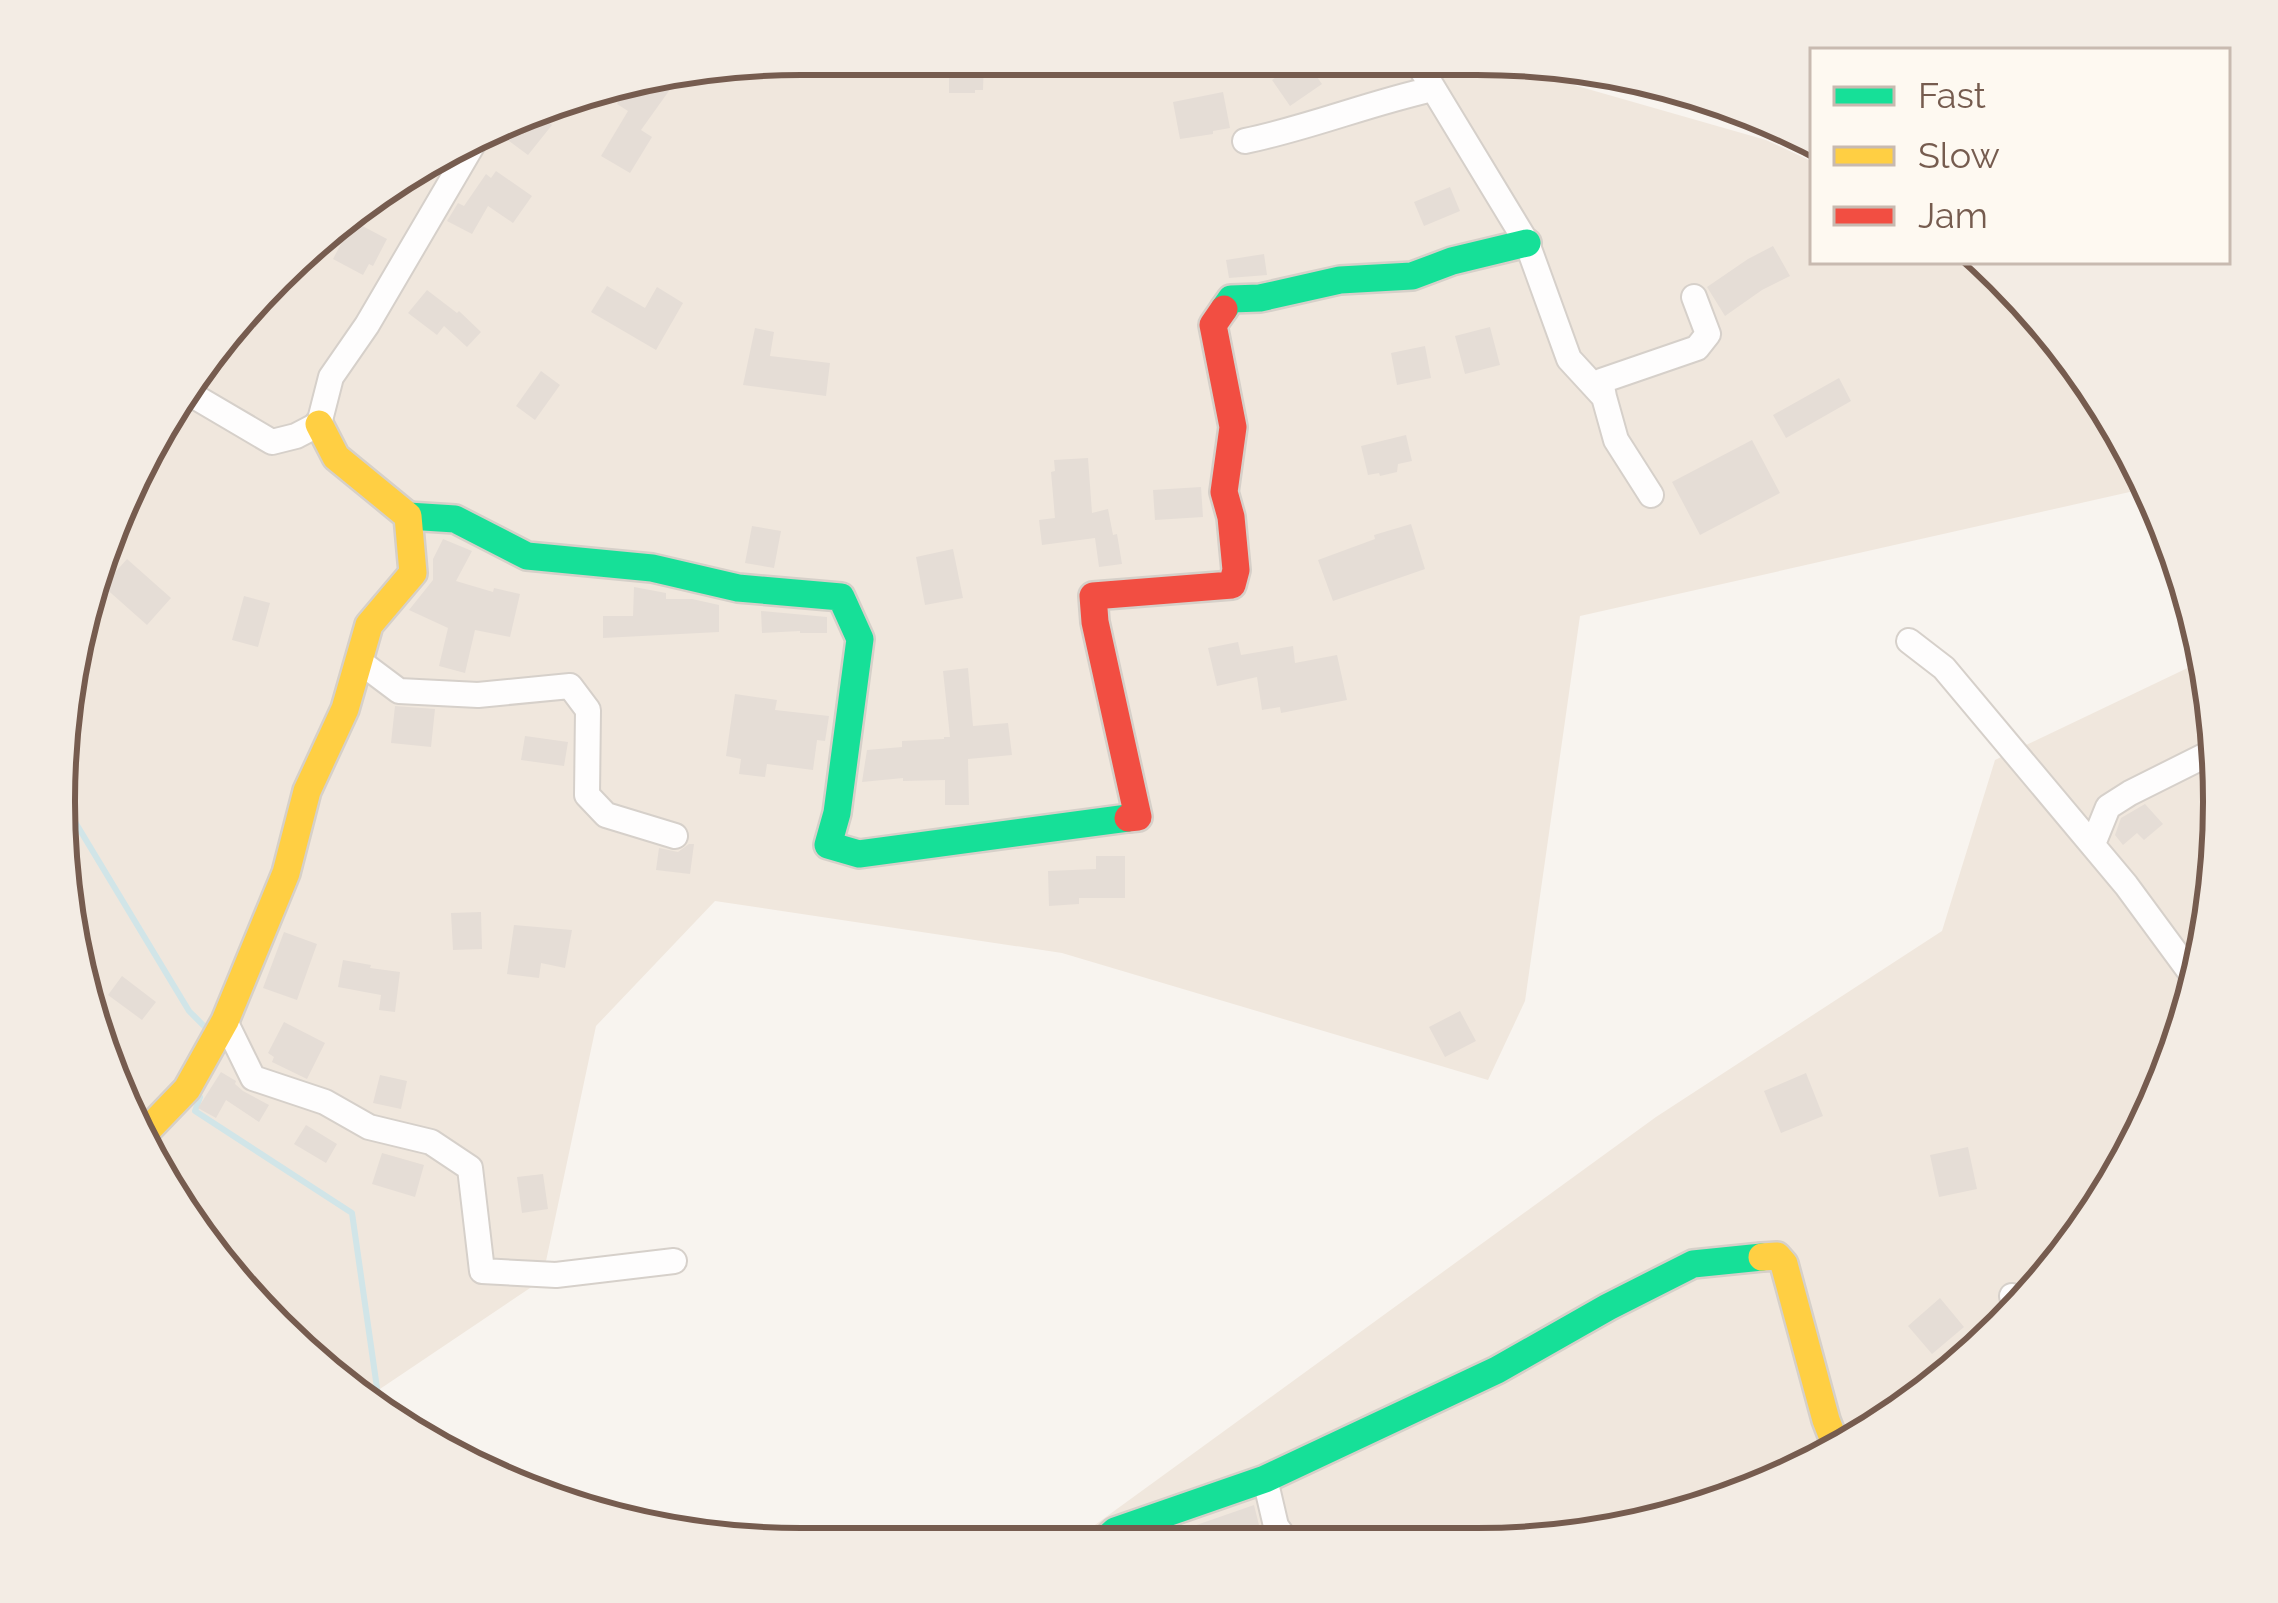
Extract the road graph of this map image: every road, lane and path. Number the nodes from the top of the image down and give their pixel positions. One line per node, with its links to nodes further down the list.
1 (1424, 75): 2 (street)
2 (1432, 89): 3 (street); 5 (street)
3 (1245, 141)
4 (465, 158): 9 (street)
5 (1527, 243): 7 (street); 11 (street)
6 (1694, 297): 7 (street)
7 (1604, 397): 10 (street)
8 (197, 398): 9 (street)
9 (319, 424): 11 (street)
10 (1651, 495)
11 (408, 516): 13 (street)
12 (1909, 641): 16 (street)
13 (359, 661): 15 (street); 18 (street)
14 (2201, 757): 16 (street)
15 (675, 836)
16 (2092, 844): 17 (street)
17 (2184, 964)
18 (225, 1021): 19 (street); 20 (street)
19 (152, 1126)
20 (674, 1262)
21 (1832, 1435): 22 (street)
22 (1265, 1479): 23 (street); 24 (street)
23 (1124, 1528)
24 (1277, 1528)

